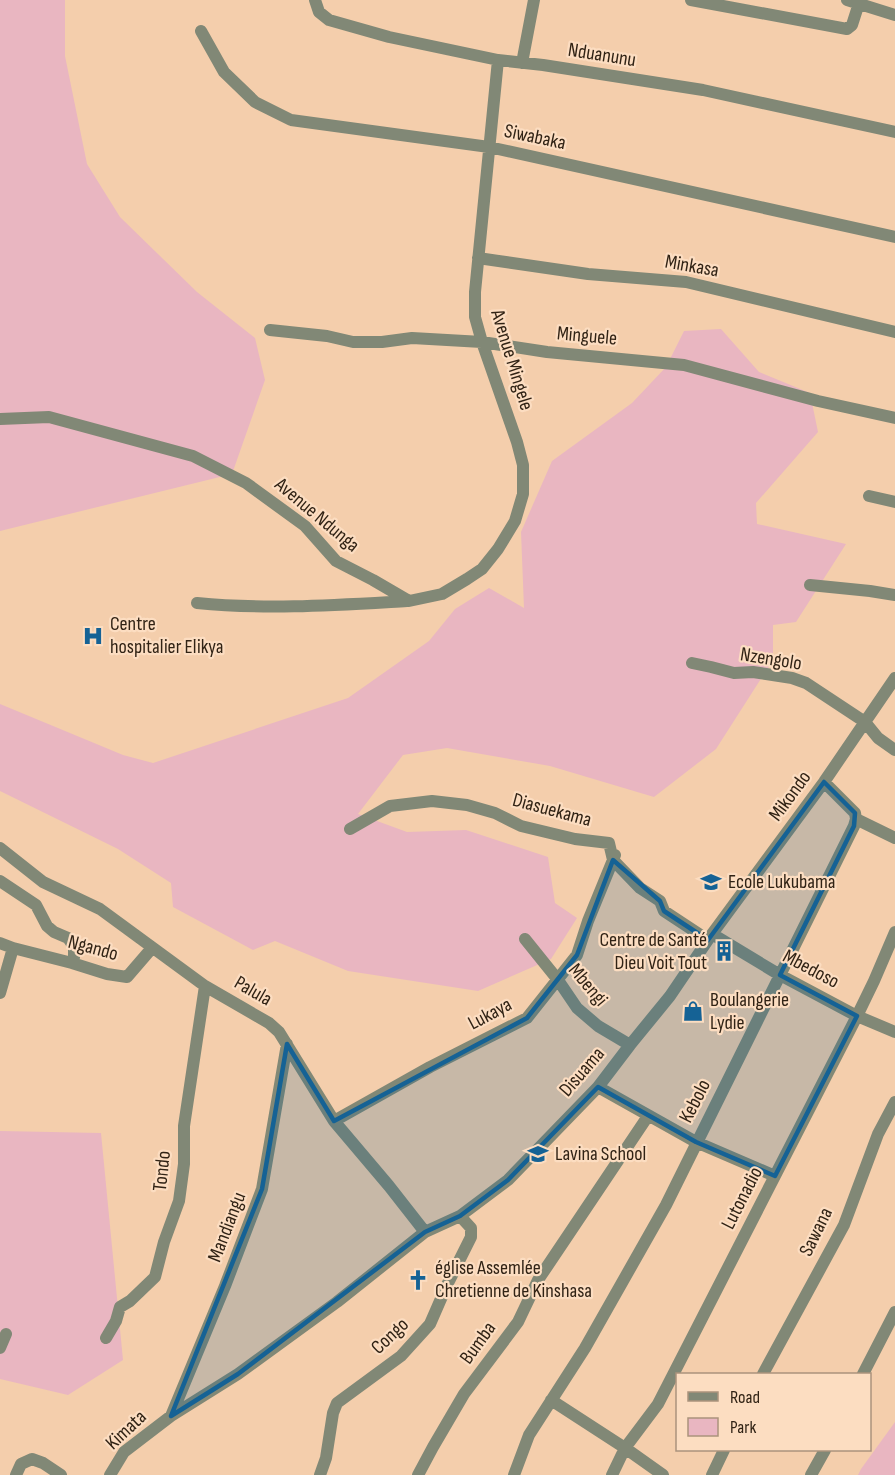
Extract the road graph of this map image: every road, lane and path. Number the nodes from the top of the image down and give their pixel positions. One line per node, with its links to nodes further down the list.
1 (315, 0): 7 (street, Nduanunu)
2 (534, 0): 8 (street)
3 (691, 0): 4 (street)
4 (856, 1): 5 (street)
5 (895, 15)
6 (201, 31): 10 (street, Siwabaka)
7 (498, 60): 8 (street, Nduanunu); 10 (street, Avenue Mingele)
8 (522, 63): 9 (street, Nduanunu)
9 (895, 132)
10 (489, 147): 11 (street, Siwabaka); 12 (street, Avenue Mingele)
11 (895, 237)
12 (478, 258): 14 (street, Minkasa); 15 (street, Avenue Mingele)
13 (270, 330): 15 (street, Minguele)
14 (895, 332)
15 (482, 342): 16 (street, Minguele); 22 (street, Avenue Mingele)
16 (895, 418)
17 (0, 419): 22 (street, Avenue Ndunga)
18 (868, 496): 19 (street)
19 (895, 502)
20 (810, 585): 21 (street)
21 (895, 595)
22 (409, 601): 23 (street)
23 (197, 603)
24 (692, 663): 26 (street, Nzengolo)
25 (895, 678): 26 (street, Mikondo)
26 (865, 722): 27 (street, Nzengolo); 28 (street, Mikondo)
27 (895, 750)
28 (824, 782): 29 (street); 36 (street, Mikondo)
29 (856, 819): 31 (street); 42 (street, Kebolo)
30 (350, 829): 33 (street, Diasuekama)
31 (895, 838)
32 (0, 848): 40 (street, Palula)
33 (615, 855): 36 (street, Diasuekama); 43 (street, Lukaya)
34 (0, 881): 41 (street)
35 (895, 932): 46 (street, Lutonadio)
36 (710, 937): 42 (street, Mbedoso); 49 (street, Disuama)
37 (525, 939): 43 (street, Mbengi)
38 (0, 943): 39 (street, Ngando)
39 (13, 948): 41 (street, Ngando); 45 (street)
40 (152, 948): 41 (street, Ngando); 44 (street, Palula)
41 (72, 963)
42 (780, 975): 46 (street, Mbedoso); 54 (street, Kebolo)
43 (558, 980): 49 (street, Mbengi); 53 (street, Lukaya)
44 (206, 986): 48 (street, Palula); 60 (street, Tondo)
45 (0, 993)
46 (857, 1016): 47 (street, Mbedoso); 55 (street, Lutonadio)
47 (895, 1032)
48 (287, 1044): 53 (street, Palula); 65 (street, Mandiangu)
49 (630, 1045): 50 (street, Disuama)
50 (598, 1087): 52 (street); 56 (street, Disuama)
51 (895, 1102): 62 (street, Sawana)
52 (648, 1116): 54 (street); 73 (street, Bumba)
53 (334, 1121): 57 (street, Palula)
54 (696, 1142): 55 (street); 64 (street, Kebolo)
55 (775, 1176): 66 (street, Lutonadio)
56 (460, 1216): 57 (street, Disuama); 72 (street, Congo)
57 (425, 1232): 65 (street, Kimata)
58 (895, 1312): 63 (street)
59 (6, 1334): 61 (street)
60 (106, 1338)
61 (0, 1348)
62 (764, 1373)
63 (864, 1373)
64 (551, 1400): 66 (street); 74 (street, Kebolo)
65 (171, 1416): 71 (street, Kimata)
66 (625, 1448): 75 (street, Lutonadio); 76 (street)
67 (723, 1451): 77 (street)
68 (824, 1451): 78 (street)
69 (16, 1475): 70 (street)
70 (62, 1475)
71 (110, 1475)
72 (320, 1475)
73 (418, 1475)
74 (514, 1475)
75 (612, 1475)
76 (663, 1475)
77 (712, 1475)
78 (811, 1475)

